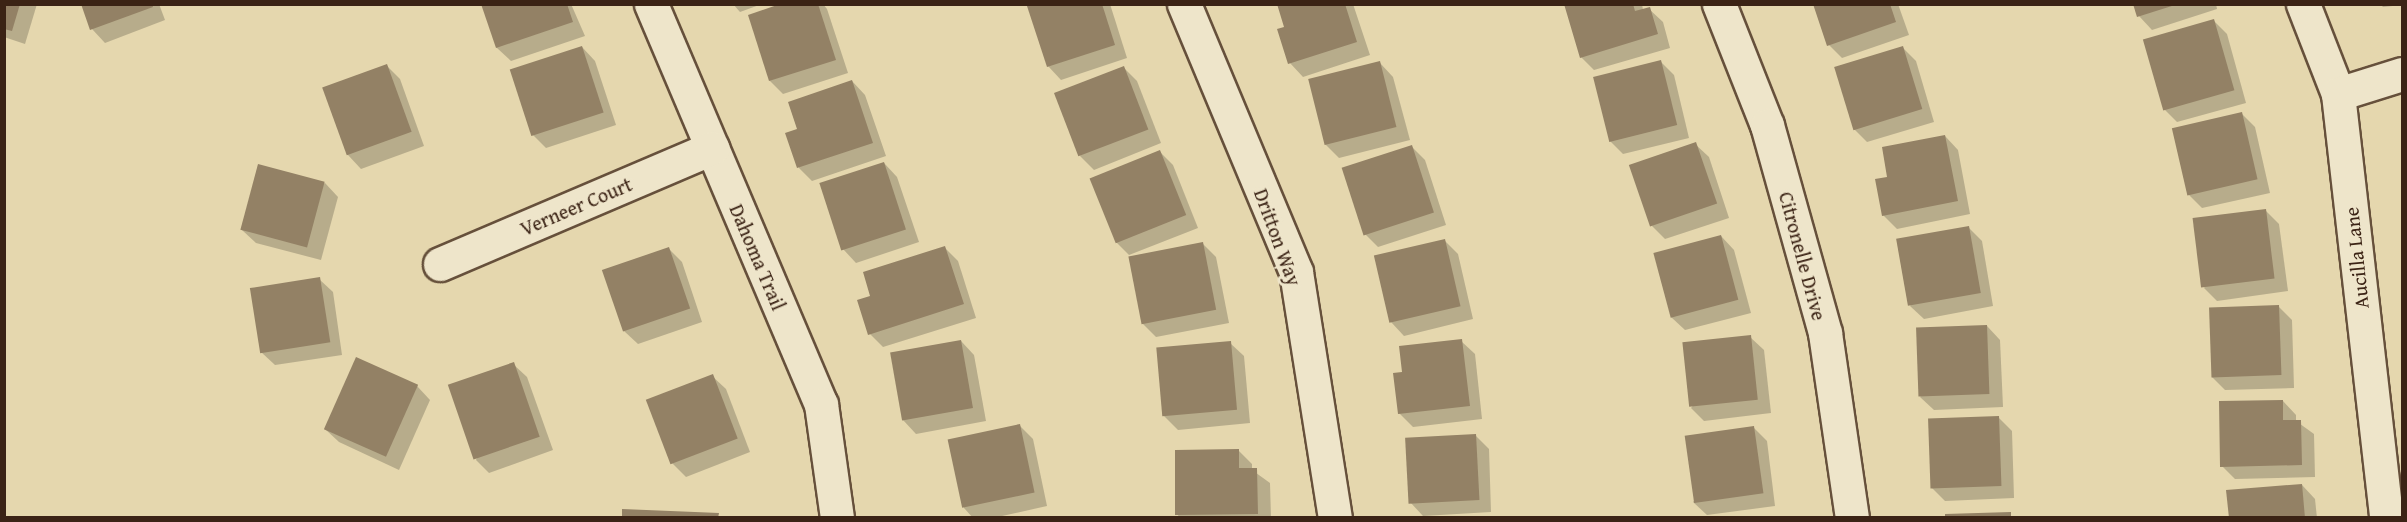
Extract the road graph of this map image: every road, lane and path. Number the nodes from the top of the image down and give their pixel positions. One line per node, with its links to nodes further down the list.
1 (651, 4): 7 (street, Dahoma Trail)
2 (1184, 4): 10 (street, Dritton Way)
3 (1719, 4): 11 (street, Citronelle Drive)
4 (2303, 4): 6 (street, Aucilla Lane)
5 (2403, 74): 6 (street)
6 (2338, 94): 12 (street, Aucilla Lane)
7 (712, 148): 8 (street, Verneer Court); 9 (street, Dahoma Trail)
8 (440, 264)
9 (837, 518)
10 (1335, 518)
11 (1852, 518)
12 (2386, 518)

